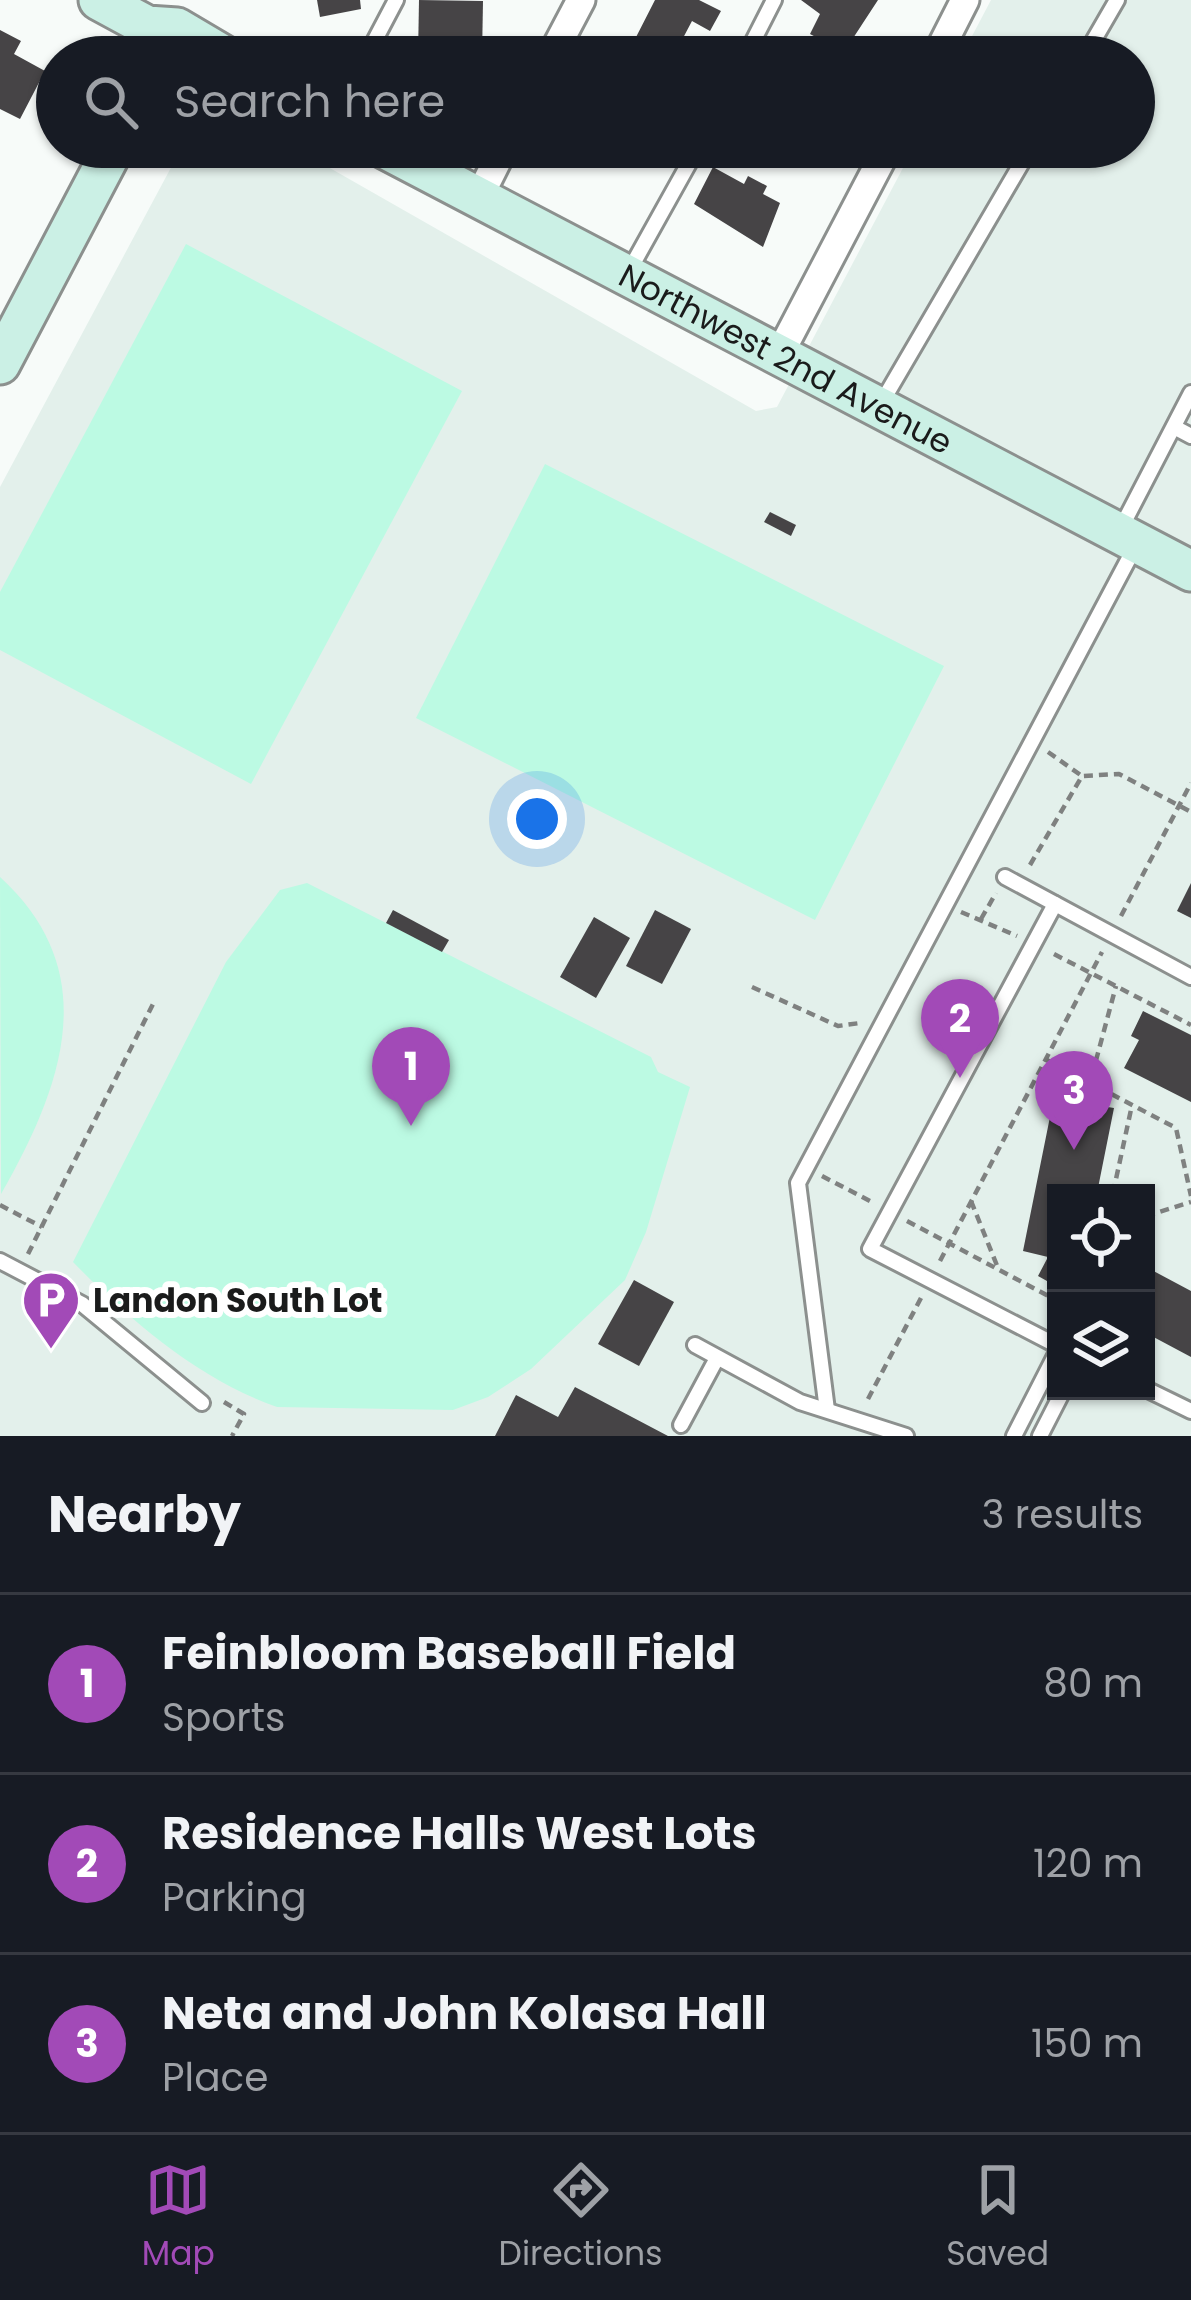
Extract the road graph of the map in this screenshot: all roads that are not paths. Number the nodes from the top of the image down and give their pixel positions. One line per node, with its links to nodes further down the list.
1 (99, 0): 7 (street)
2 (395, 0): 8 (lane)
3 (581, 0): 9 (street)
4 (774, 0): 10 (lane)
5 (965, 0): 11 (street)
6 (1117, 0): 12 (lane)
7 (172, 21)
8 (377, 36)
9 (562, 36)
10 (756, 36)
11 (946, 36)
12 (1096, 36)
13 (103, 168): 22 (street)
14 (421, 168): 19 (street, Northwest 2nd Avenue)
15 (494, 168): 19 (street)
16 (686, 168): 20 (lane)
17 (877, 168): 21 (street)
18 (1019, 168): 24 (lane)
19 (478, 199): 20 (street, Northwest 2nd Avenue)
20 (626, 276): 21 (street, Northwest 2nd Avenue)
21 (779, 356): 24 (street, Northwest 2nd Avenue)
22 (0, 364)
23 (1191, 393): 25 (lane)
24 (879, 408): 27 (street, Northwest 2nd Avenue)
25 (1174, 427): 26 (lane); 27 (lane)
26 (1191, 436)
27 (1128, 537): 28 (street, Northwest 2nd Avenue); 41 (lane)
28 (1191, 571)
29 (1005, 877): 30 (lane)
30 (1055, 904): 31 (lane); 33 (lane)
31 (1191, 976)
32 (0, 1261): 38 (lane)
33 (1047, 1344)
34 (695, 1346): 35 (lane)
35 (718, 1358): 41 (lane); 42 (lane)
36 (1047, 1368): 45 (lane)
37 (1155, 1393): 40 (lane)
38 (206, 1399)
39 (1058, 1400): 46 (lane)
40 (1191, 1411)
41 (833, 1412): 43 (lane); 44 (lane)
42 (681, 1425)
43 (839, 1436)
44 (906, 1436)
45 (1014, 1436)
46 (1040, 1436)

